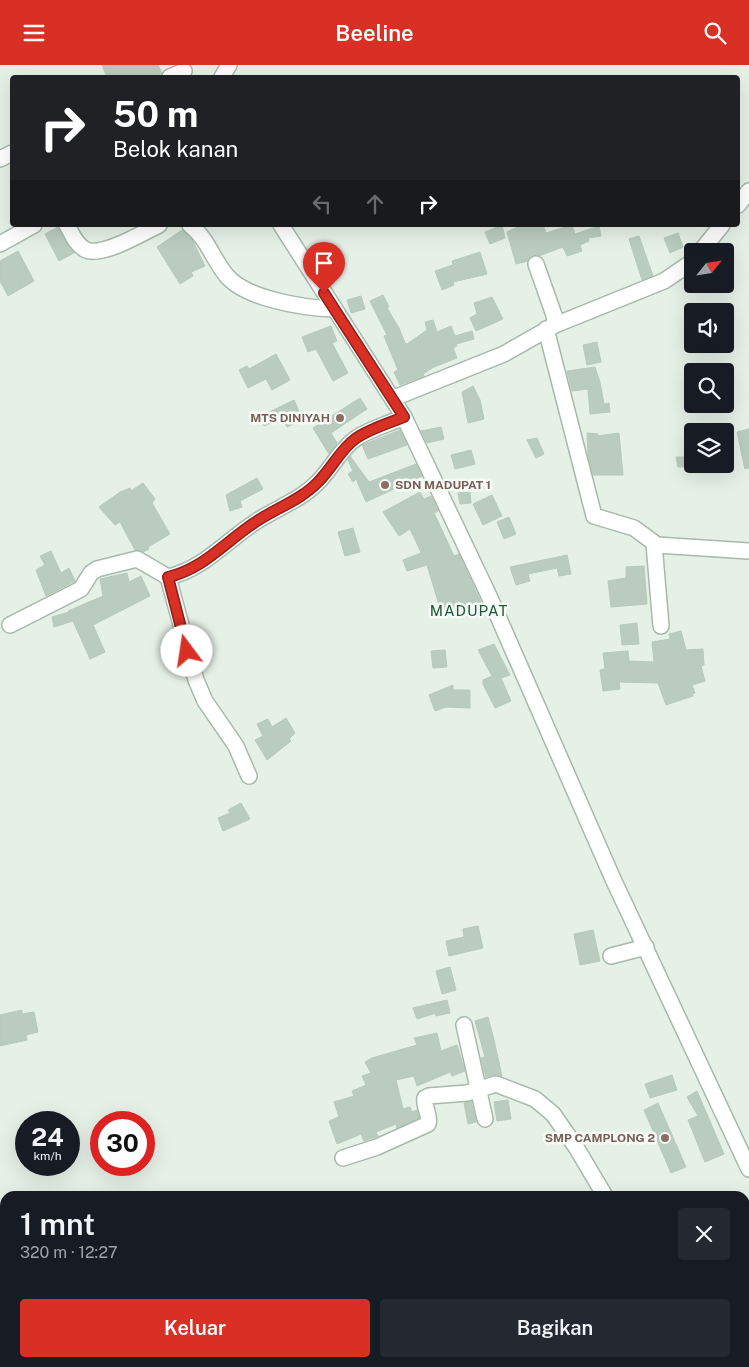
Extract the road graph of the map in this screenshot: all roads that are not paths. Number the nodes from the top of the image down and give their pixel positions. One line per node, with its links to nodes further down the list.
1 (749, 191): 2 (street)
2 (740, 202)
3 (30, 227): 10 (street)
4 (68, 227): 5 (street)
5 (155, 227)
6 (192, 227): 13 (street)
7 (282, 227): 13 (street)
8 (720, 227): 9 (street)
9 (707, 243)
10 (0, 244)
11 (536, 264): 14 (street)
12 (684, 267): 14 (street)
13 (334, 309): 15 (street)
14 (551, 327): 15 (street); 17 (street)
15 (394, 398): 16 (street)
16 (404, 417): 19 (street); 23 (street)
17 (654, 543): 18 (street); 21 (street)
18 (749, 551)
19 (168, 577): 20 (street); 22 (street)
20 (10, 625)
21 (661, 625)
22 (249, 776)
23 (646, 947): 24 (street); 29 (street)
24 (611, 956)
25 (464, 1025): 26 (street)
26 (480, 1089): 27 (street); 28 (street); 30 (street)
27 (485, 1119)
28 (343, 1158)
29 (749, 1169)
30 (601, 1191)

